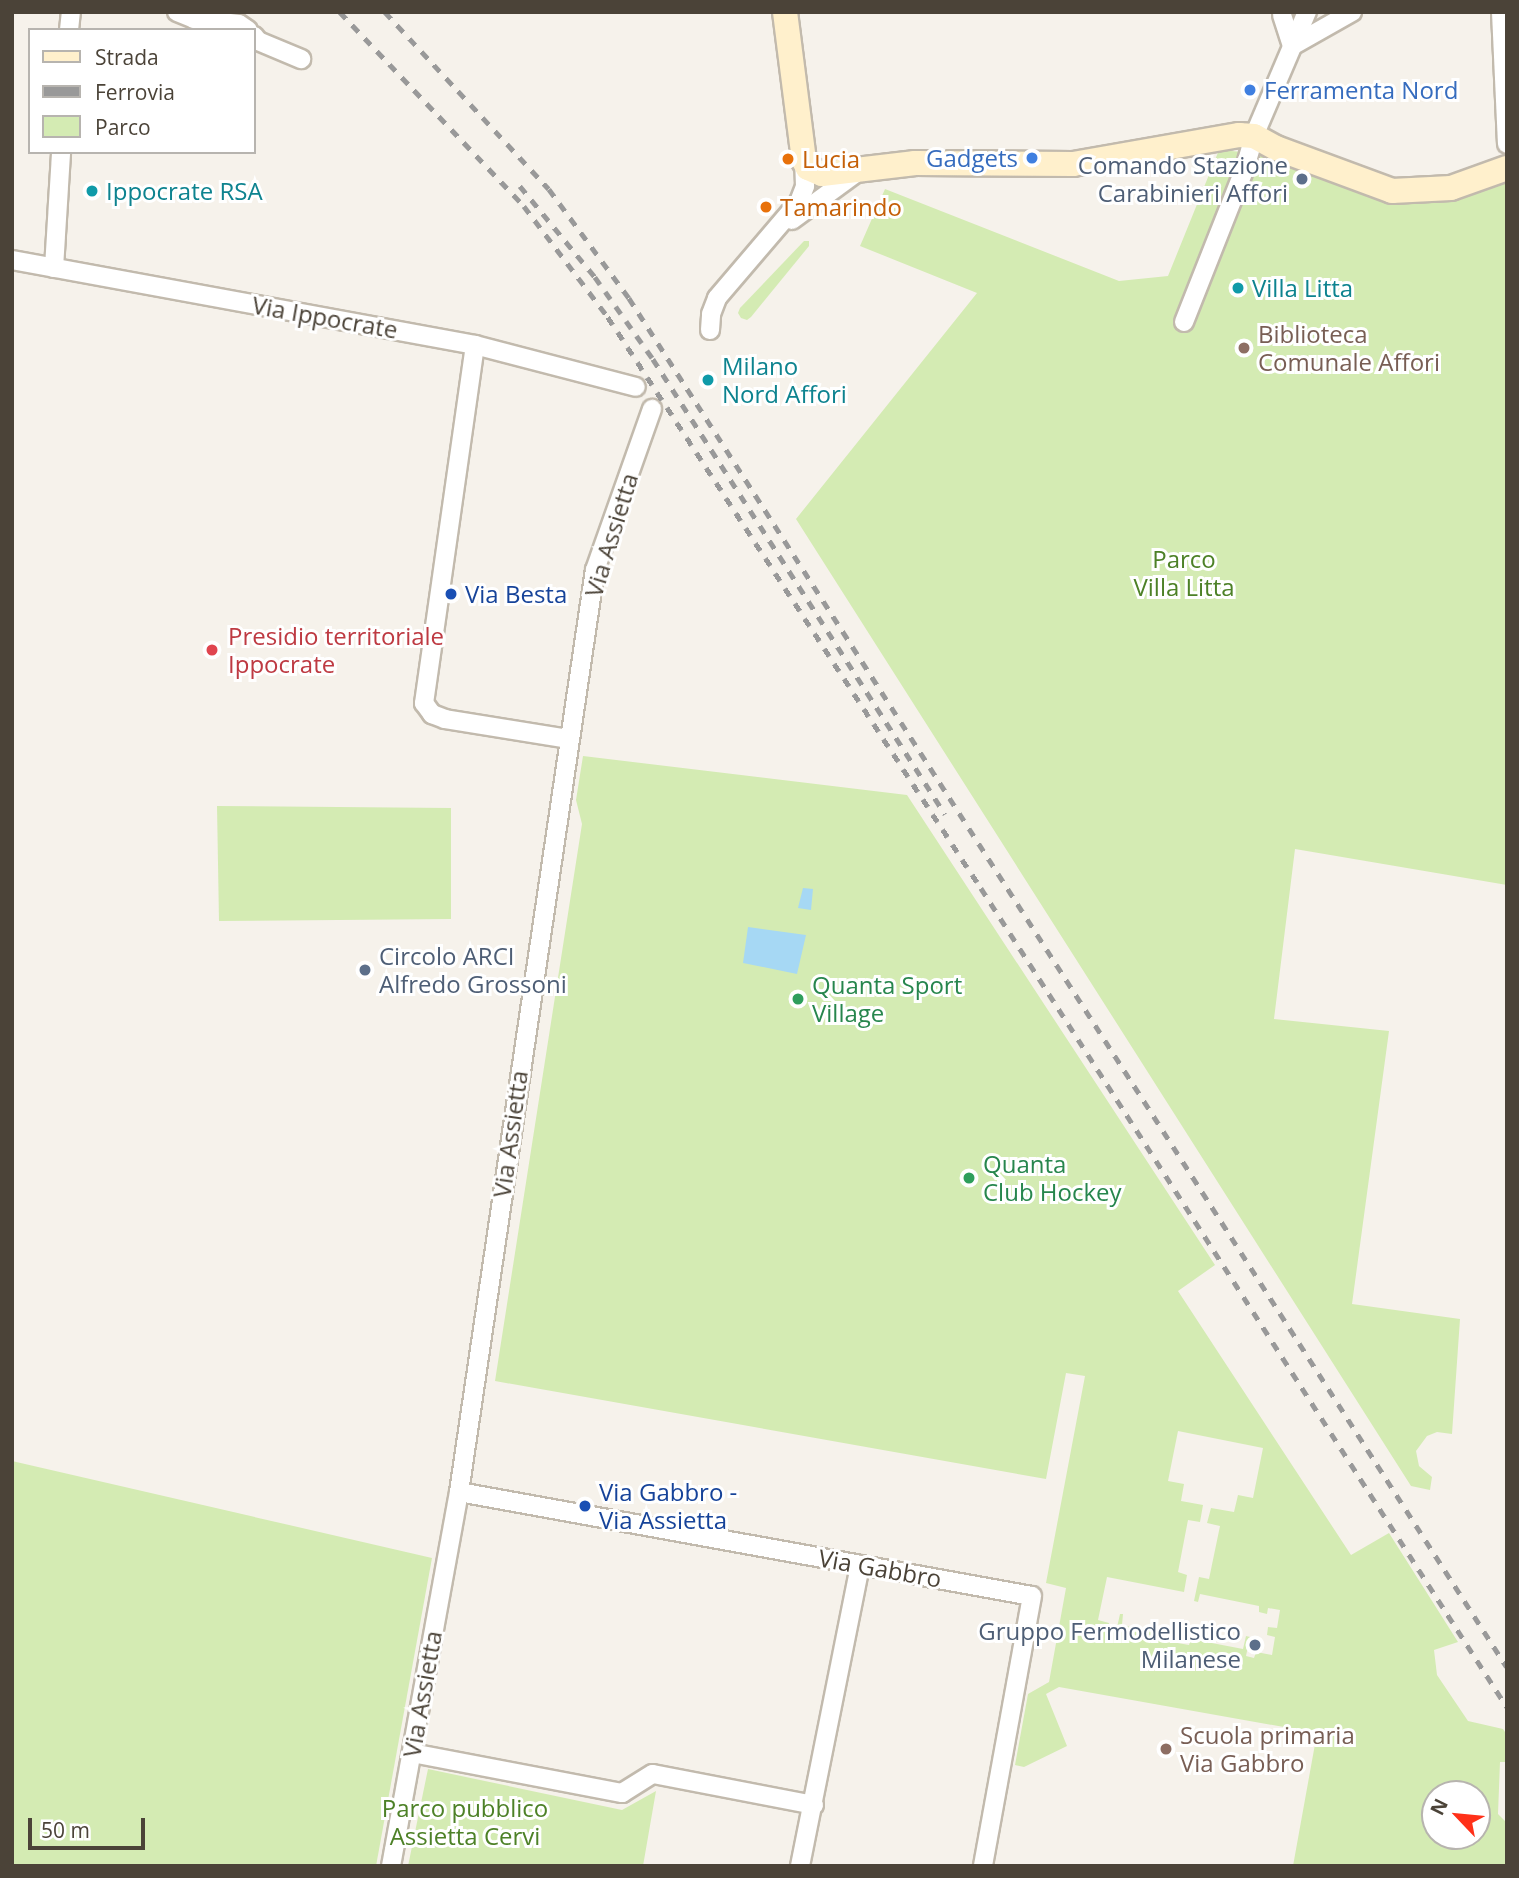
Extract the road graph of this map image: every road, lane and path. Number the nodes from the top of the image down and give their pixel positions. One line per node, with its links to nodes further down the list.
1 (177, 12): 7 (street)
2 (785, 12): 14 (street)
3 (1307, 12): 9 (street)
4 (1501, 12): 12 (street)
5 (1282, 15): 9 (street)
6 (1348, 15): 9 (street)
7 (245, 28)
8 (256, 38): 10 (street)
9 (1292, 46): 11 (street)
10 (301, 59)
11 (1254, 136): 15 (street); 16 (street); 20 (street)
12 (1507, 144)
13 (61, 154): 19 (street)
14 (804, 161): 15 (street); 17 (street)
15 (863, 167): 17 (street)
16 (1507, 168)
17 (781, 228): 21 (street)
18 (12, 260): 19 (street, Via Ippocrate)
19 (54, 268): 22 (street, Via Ippocrate)
20 (1184, 322)
21 (710, 330)
22 (475, 345): 23 (street, Via Ippocrate); 25 (street)
23 (636, 387)
24 (652, 409): 25 (street, Via Assietta)
25 (568, 739): 26 (street, Via Assietta)
26 (459, 1492): 27 (street, Via Gabbro); 28 (street, Via Assietta)
27 (860, 1564): 29 (street); 32 (street, Via Gabbro)
28 (412, 1754): 29 (street); 30 (street, Via Assietta)
29 (814, 1805): 31 (street)
30 (391, 1866)
31 (800, 1866)
32 (983, 1866)

